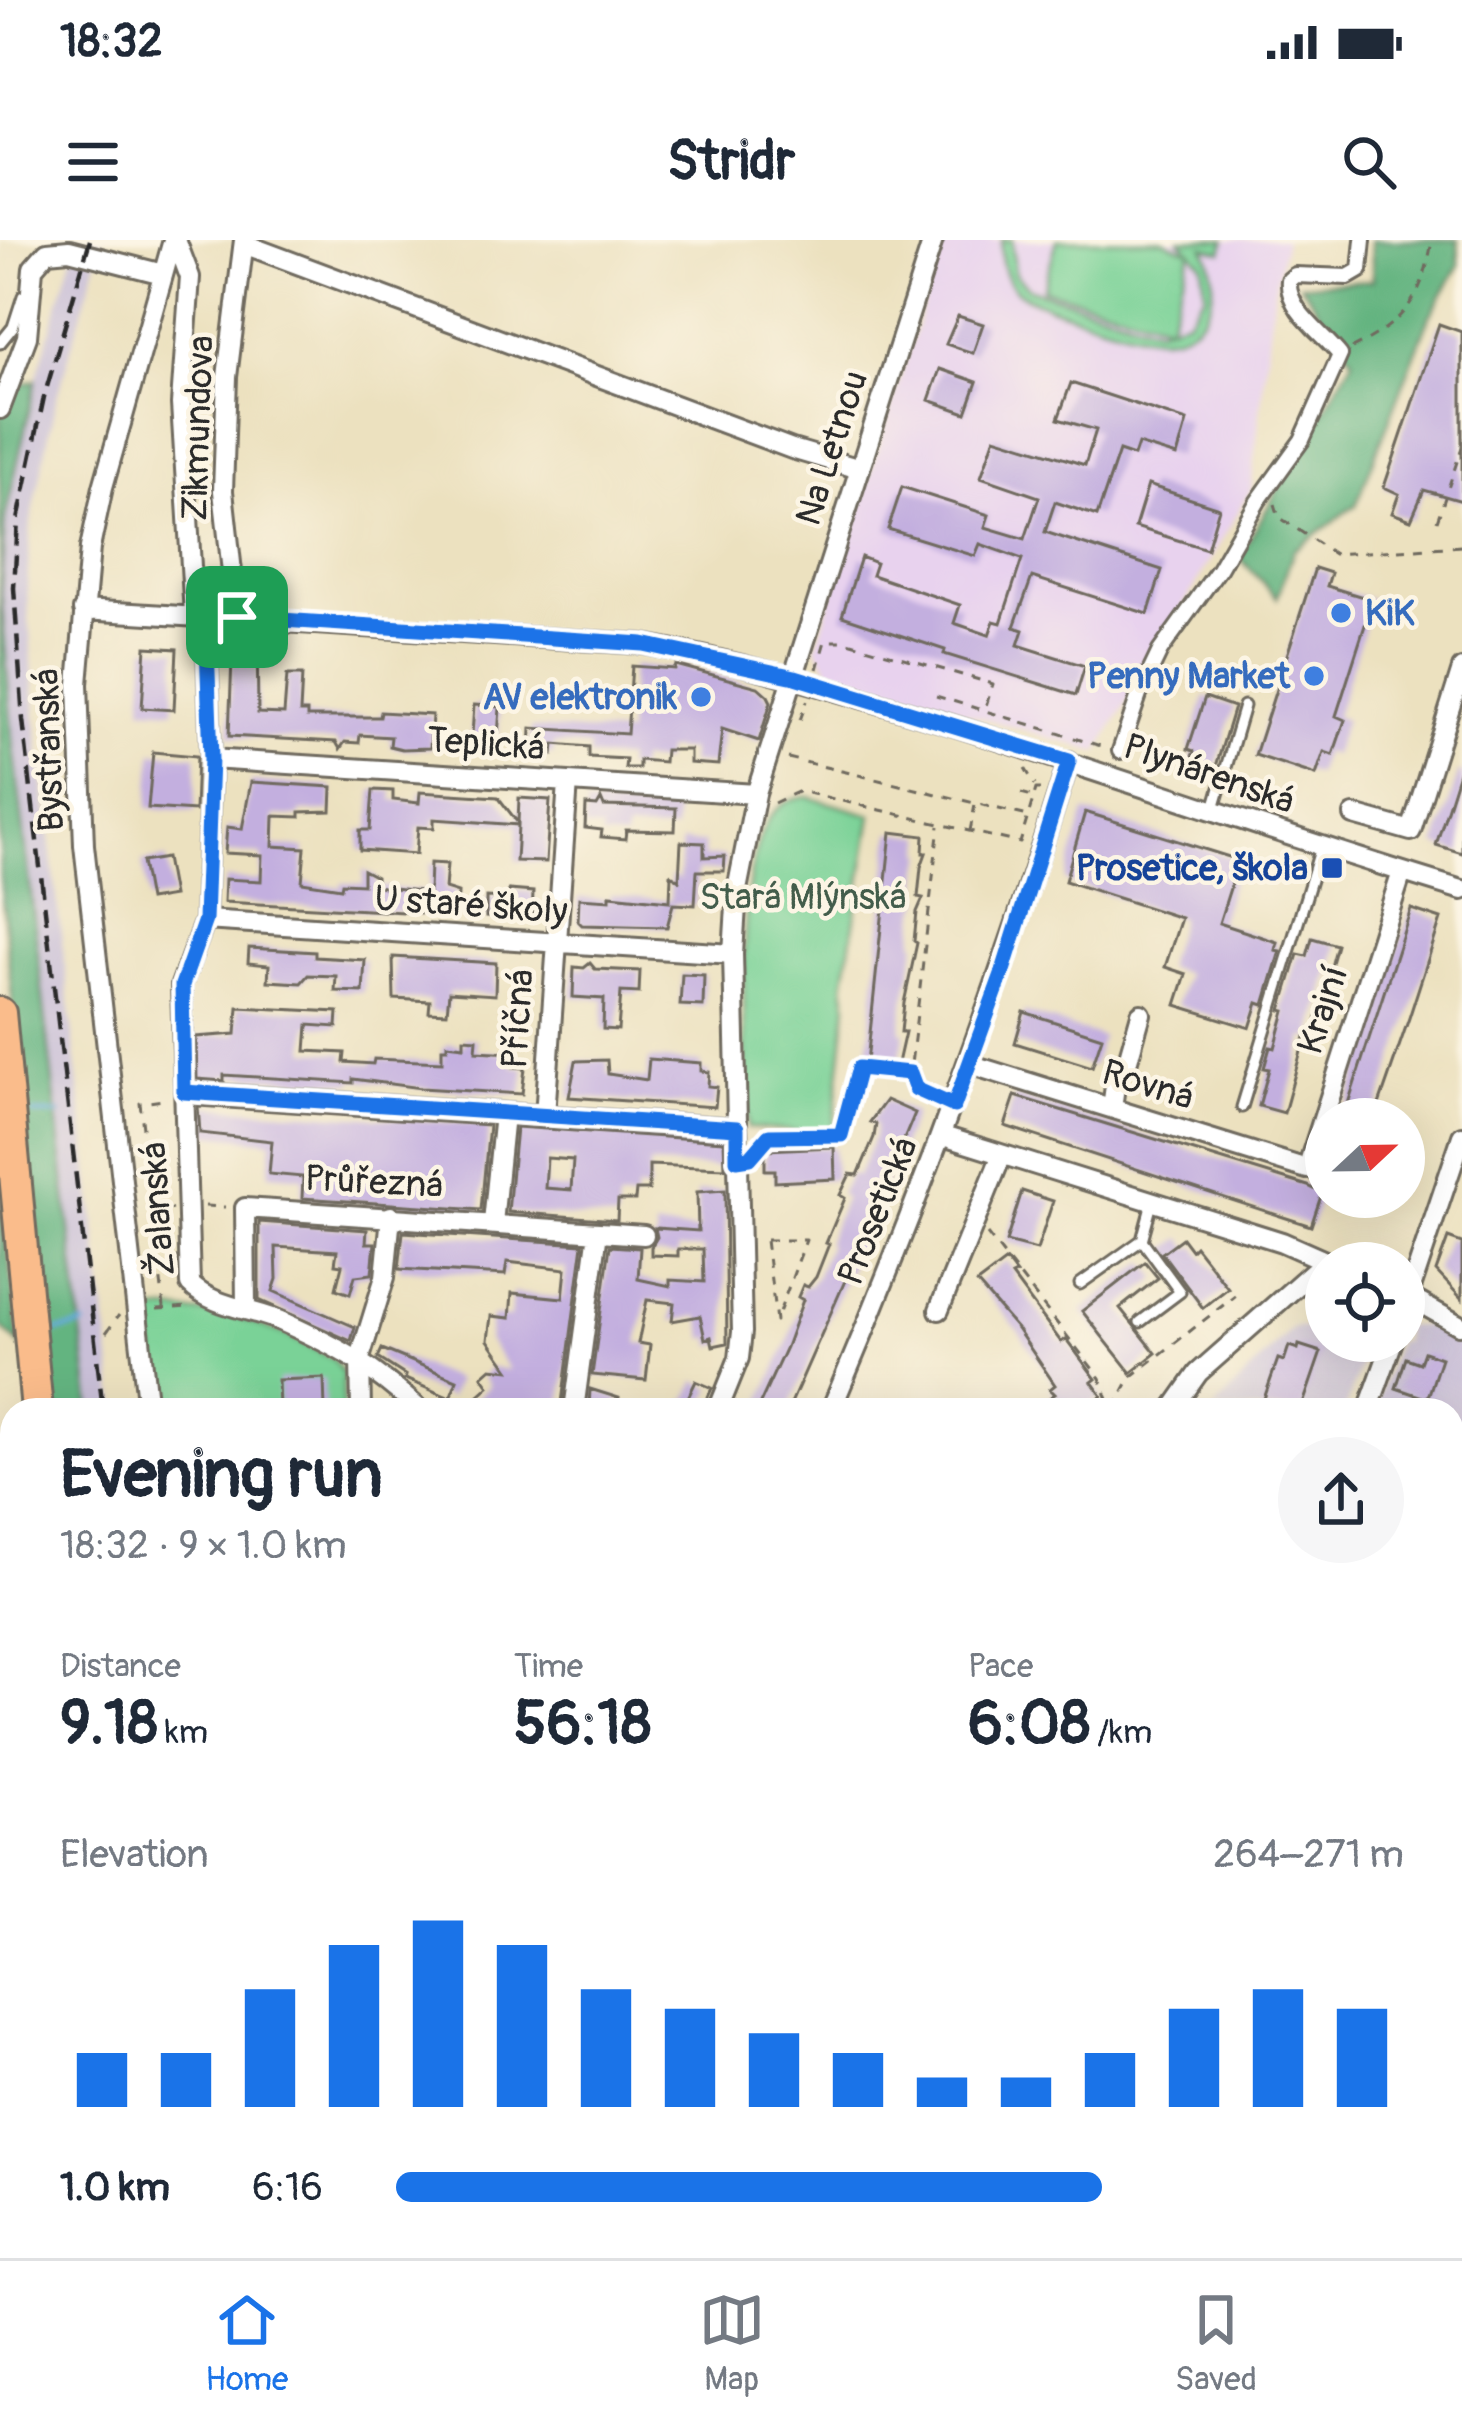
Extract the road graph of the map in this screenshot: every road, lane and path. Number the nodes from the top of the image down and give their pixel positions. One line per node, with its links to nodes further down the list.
1 (174, 240): 8 (street, Bystřanská); 18 (street, Žalanská)
2 (1363, 240): 10 (street)
3 (1432, 240): 10 (path)
4 (244, 242): 13 (street); 19 (street, Zikmundova)
5 (926, 242): 13 (street, Na Letnou)
6 (52, 244): 7 (street); 8 (street)
7 (33, 268): 9 (lane); 11 (street)
8 (163, 274): 17 (street, Bystřanská)
9 (0, 344)
10 (1340, 355): 14 (street)
11 (0, 409)
12 (1462, 447): 15 (path)
13 (860, 469): 21 (street, Na Letnou)
14 (1270, 487): 16 (path); 26 (street)
15 (1436, 521)
16 (1462, 546)
17 (83, 610): 18 (street, Plynárenská); 86 (street, Bystřanská)
18 (200, 615): 19 (street, Plynárenská); 28 (street, Žalanská)
19 (237, 617): 21 (street, Plynárenská)
20 (1462, 669): 37 (street)
21 (795, 677): 29 (street, Plynárenská); 34 (street)
22 (993, 684): 25 (path)
23 (936, 696): 25 (path)
24 (1244, 706): 36 (lane)
25 (984, 712): 26 (path)
26 (1120, 751)
27 (786, 758): 35 (path)
28 (211, 759): 30 (street, Teplická); 44 (street, Žalanská)
29 (1069, 761): 31 (street, Prosetická); 36 (street, Plynárenská)
30 (568, 782): 34 (street, Teplická); 45 (street, Příčná)
31 (1059, 792): 33 (path); 49 (street, Prosetická)
32 (1021, 793): 33 (path)
33 (1034, 796): 38 (path)
34 (755, 798): 39 (path); 46 (street)
35 (975, 803): 38 (path); 40 (path)
36 (1213, 812): 41 (street, Plynárenská)
37 (1354, 815)
38 (1028, 816): 40 (path)
39 (940, 824): 40 (path); 50 (path)
40 (970, 831)
41 (1321, 847): 42 (street, Plynárenská); 54 (lane)
42 (1402, 872): 43 (street, Plynárenská); 52 (street, Krajní)
43 (1462, 890)
44 (205, 920): 45 (street, U staré školy); 51 (street, Žalanská)
45 (556, 943): 46 (street, U staré školy); 57 (street, Příčná)
46 (733, 954): 58 (street)
47 (0, 1013): 85 (main road)
48 (1141, 1014): 55 (street)
49 (969, 1064): 53 (street, Prosetická); 55 (street, Rovná)
50 (910, 1073): 53 (path); 62 (path)
51 (184, 1095): 56 (street); 77 (street, Žalanská); 78 (path)
52 (1329, 1098)
53 (954, 1106): 59 (street, Prosetická)
54 (1242, 1107)
55 (1112, 1108): 63 (street, Rovná)
56 (504, 1114): 57 (street); 67 (street)
57 (545, 1117): 58 (street)
58 (737, 1128): 62 (street)
59 (944, 1136): 61 (street); 91 (street, Prosetická)
60 (1462, 1136): 72 (street)
61 (1001, 1157): 64 (street); 66 (street)
62 (737, 1160): 90 (street)
63 (1305, 1167)
64 (1152, 1203): 71 (lane); 73 (street)
65 (391, 1216): 67 (street, Průřezná); 77 (street, Průřezná); 83 (street)
66 (975, 1218): 80 (street); 92 (path)
67 (493, 1223): 68 (street, Průřezná)
68 (598, 1232): 69 (street, Průřezná); 89 (street)
69 (644, 1235)
70 (806, 1240): 70 (path)
71 (1142, 1240): 75 (lane); 81 (lane)
72 (1425, 1244)
73 (1305, 1252)
74 (1305, 1281): 94 (street)
75 (1081, 1284)
76 (1234, 1296): 93 (path)
77 (246, 1307): 83 (street)
78 (164, 1308)
79 (1425, 1308): 82 (street)
80 (938, 1310)
81 (1140, 1322)
82 (1460, 1324)
83 (360, 1358): 87 (street); 88 (street)
84 (1385, 1362): 95 (street)
85 (36, 1398)
86 (147, 1398)
87 (361, 1398)
88 (406, 1398)
89 (576, 1398)
90 (723, 1398)
91 (836, 1398)
92 (1108, 1398)
93 (1119, 1398)
94 (1180, 1398)
95 (1372, 1398)

